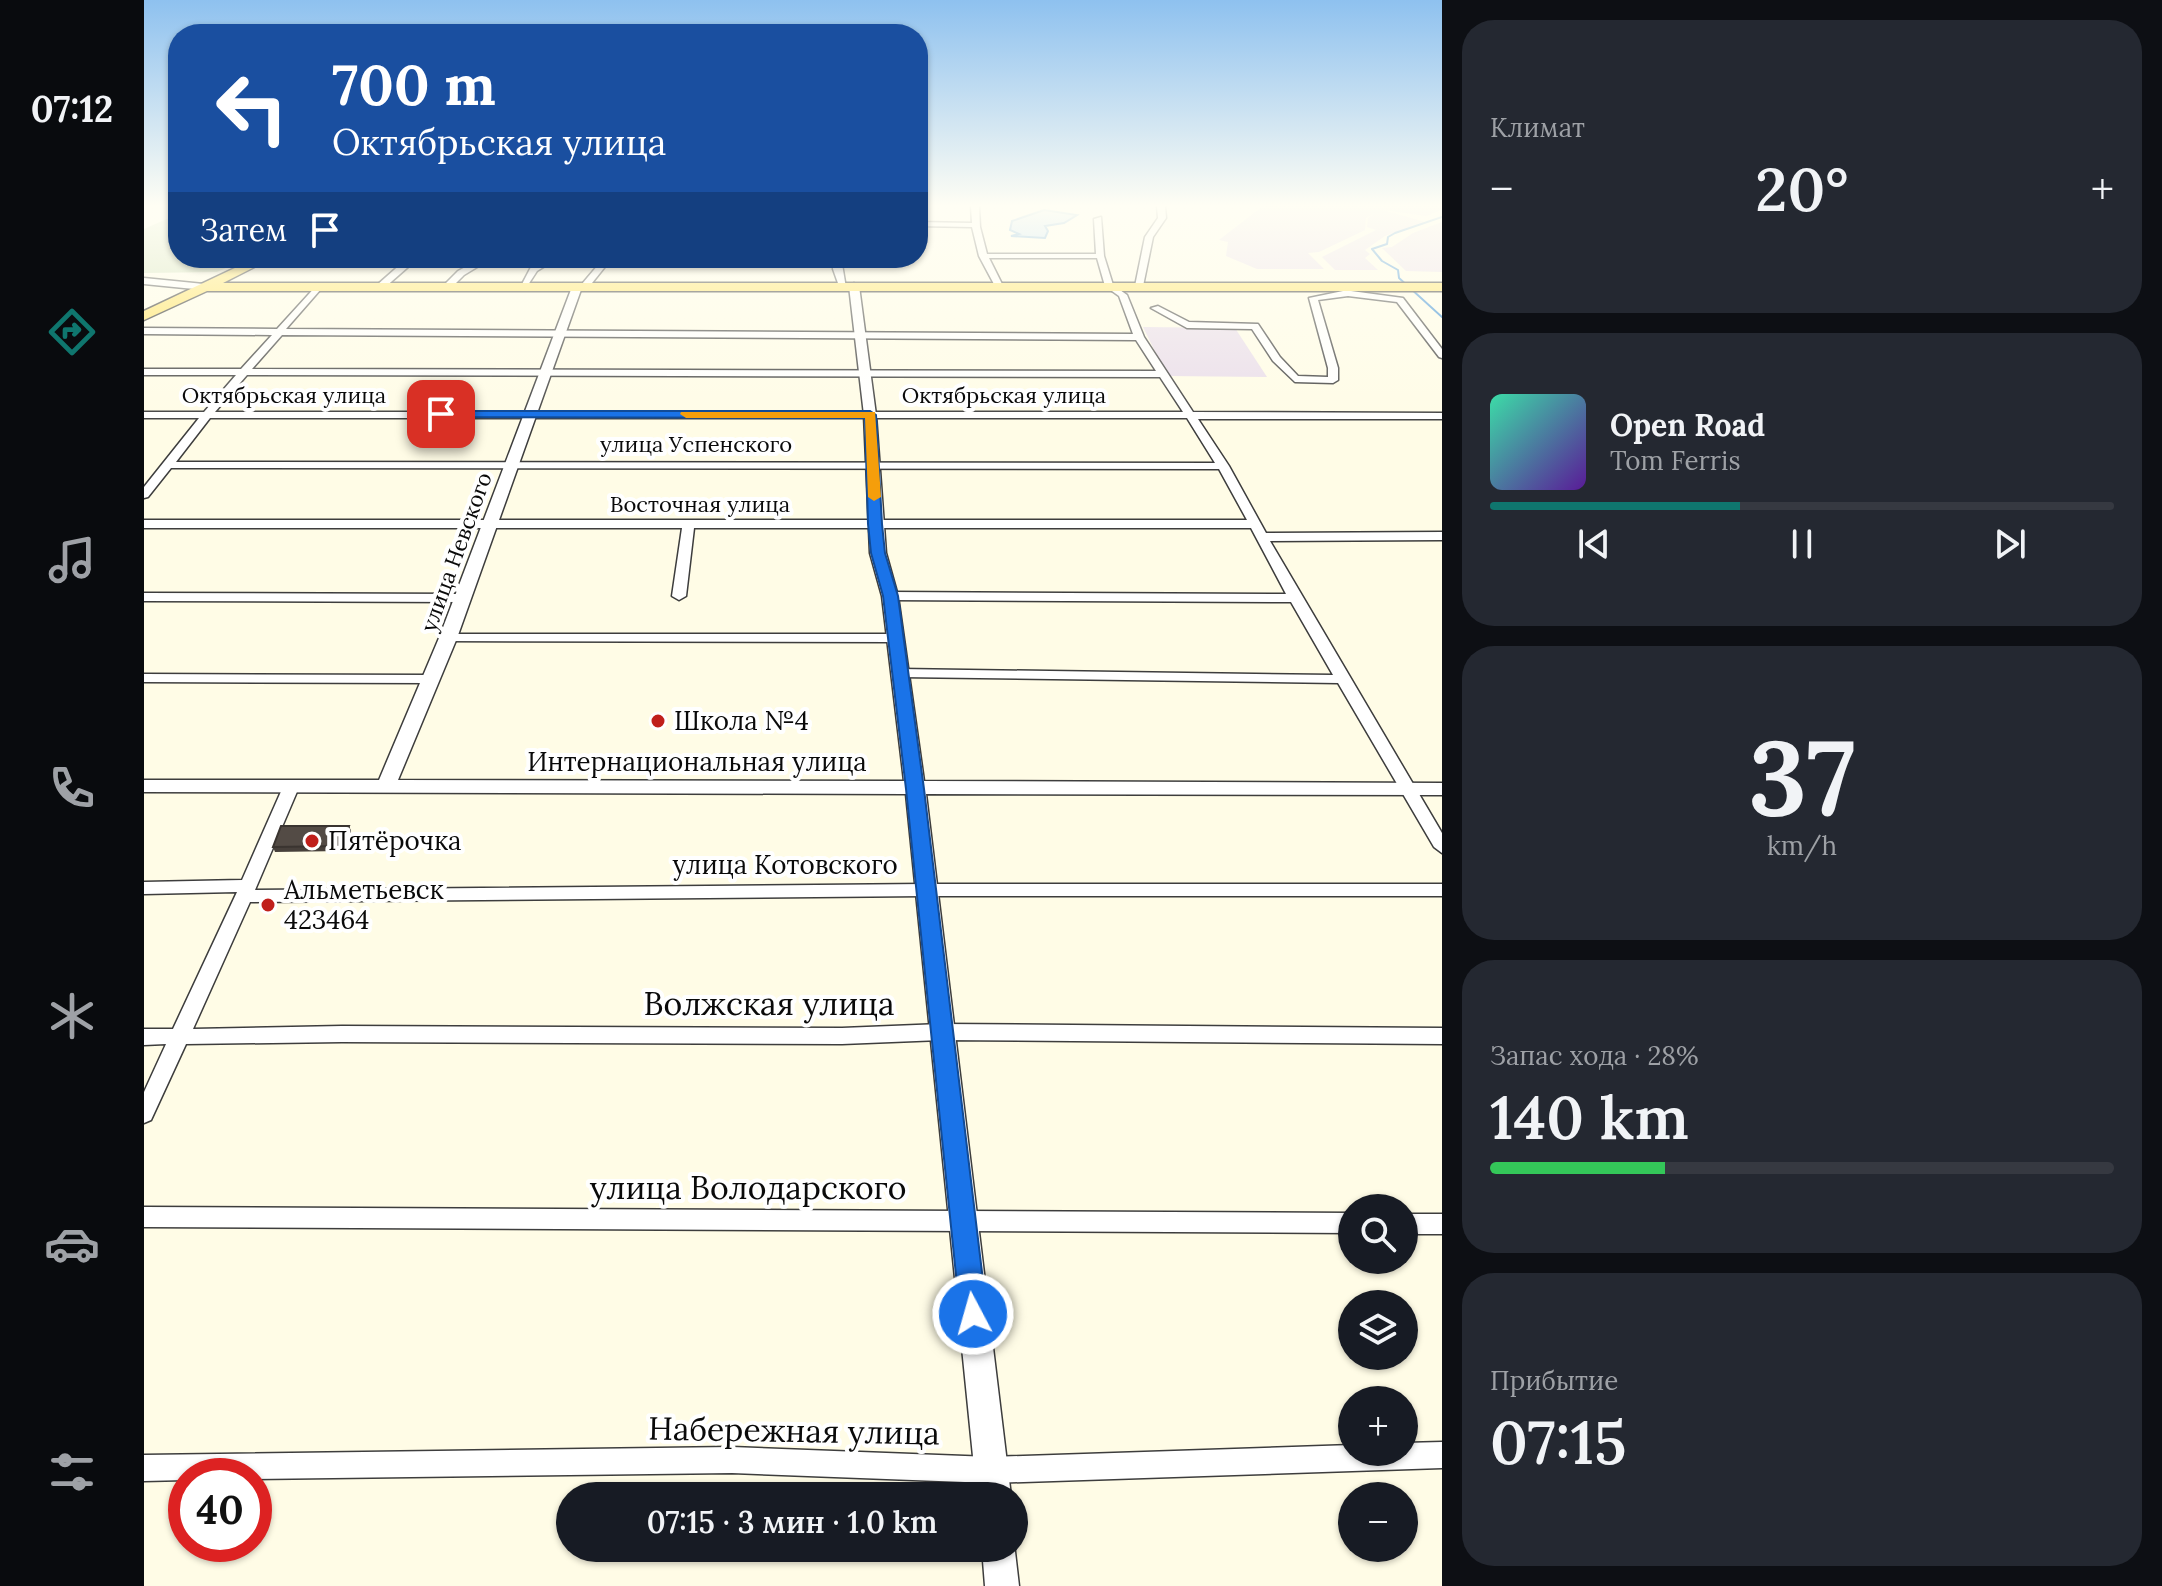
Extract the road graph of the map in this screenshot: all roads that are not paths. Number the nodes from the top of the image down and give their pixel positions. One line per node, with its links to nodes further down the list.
1 (219, 280): 17 (main road)
2 (388, 280): 19 (street)
3 (454, 280): 20 (street)
4 (527, 280): 11 (street)
5 (587, 280): 12 (street)
6 (844, 280): 13 (street)
7 (996, 280): 14 (street)
8 (1107, 280): 15 (street)
9 (1139, 280): 16 (street)
10 (144, 281): 17 (street)
11 (523, 286): 12 (main road); 20 (main road)
12 (581, 286): 13 (main road); 27 (street, улица Невского)
13 (848, 286): 14 (main road); 28 (street)
14 (999, 286): 15 (main road)
15 (1109, 286): 16 (main road); 29 (street)
16 (1139, 286): 22 (main road)
17 (204, 287): 18 (main road); 24 (main road)
18 (318, 287): 19 (main road); 26 (street)
19 (380, 287): 20 (main road)
20 (447, 287)
21 (1437, 288): 22 (main road)
22 (1347, 290): 23 (street); 30 (street)
23 (1155, 308)
24 (147, 313)
25 (144, 331): 26 (street)
26 (281, 332): 27 (street); 33 (street)
27 (558, 332): 28 (street); 31 (street, улица Невского)
28 (860, 334): 29 (street); 34 (street)
29 (1139, 337): 35 (street)
30 (1442, 355)
31 (545, 371): 33 (street); 34 (street); 36 (street, улица Невского)
32 (144, 372): 33 (street)
33 (245, 372): 38 (street)
34 (866, 372): 35 (street); 39 (street)
35 (1161, 374): 40 (street)
36 (529, 414): 38 (street, Октябрьская улица); 39 (street, Октябрьская улица); 42 (street, улица Невского)
37 (144, 415): 38 (street, Октябрьская улица)
38 (207, 415): 44 (street)
39 (870, 415): 40 (street, Октябрьская улица); 43 (street)
40 (1193, 416): 41 (street, Октябрьская улица); 45 (street)
41 (1442, 416)
42 (512, 464): 43 (street, улица Успенского); 44 (street, улица Успенского); 48 (street, улица Невского)
43 (873, 464): 45 (street, улица Успенского); 50 (street)
44 (169, 465): 46 (street)
45 (1223, 466): 51 (street)
46 (144, 495)
47 (144, 524): 48 (street, Восточная улица)
48 (491, 524): 49 (street, Восточная улица); 57 (street, улица Невского)
49 (688, 524): 50 (street, Восточная улица); 54 (street)
50 (875, 524): 51 (street, Восточная улица); 55 (street)
51 (1255, 524): 53 (street)
52 (1442, 536): 53 (street)
53 (1262, 537): 58 (street)
54 (679, 596)
55 (890, 596): 58 (street); 60 (street)
56 (144, 597): 57 (street)
57 (462, 598): 59 (street, улица Невского)
58 (1295, 598): 64 (street)
59 (448, 638): 60 (street); 63 (street, улица Невского)
60 (895, 638): 61 (street)
61 (900, 673): 64 (street); 68 (street)
62 (144, 678): 63 (street)
63 (430, 679): 66 (street, улица Невского)
64 (1341, 679): 69 (street)
65 (144, 786): 67 (street, Интернациональная улица)
66 (386, 786): 67 (street, Интернациональная улица); 68 (street, Интернациональная улица)
67 (291, 787): 75 (street)
68 (915, 789): 69 (street, Интернациональная улица); 73 (street)
69 (1407, 789): 70 (street, Интернациональная улица); 71 (street)
70 (1442, 789)
71 (1442, 847)
72 (144, 888): 75 (street, улица Котовского)
73 (925, 890): 74 (street, улица Котовского); 75 (street, улица Котовского); 76 (street)
74 (1442, 890)
75 (246, 891): 79 (street)
76 (941, 1032): 77 (street, Волжская улица); 79 (street, Волжская улица); 82 (street)
77 (1442, 1036)
78 (144, 1037): 79 (street, Волжская улица)
79 (180, 1037): 80 (street)
80 (144, 1114)
81 (144, 1217): 82 (street, улица Володарского)
82 (963, 1220): 83 (street, улица Володарского); 88 (street)
83 (1338, 1223)
84 (1418, 1224): 85 (street)
85 (1442, 1224)
86 (1442, 1455): 88 (street, Набережная улица)
87 (144, 1468): 88 (street, Набережная улица)
88 (991, 1470): 89 (street)
89 (992, 1482)
90 (1000, 1562): 91 (street)
91 (1002, 1586)

